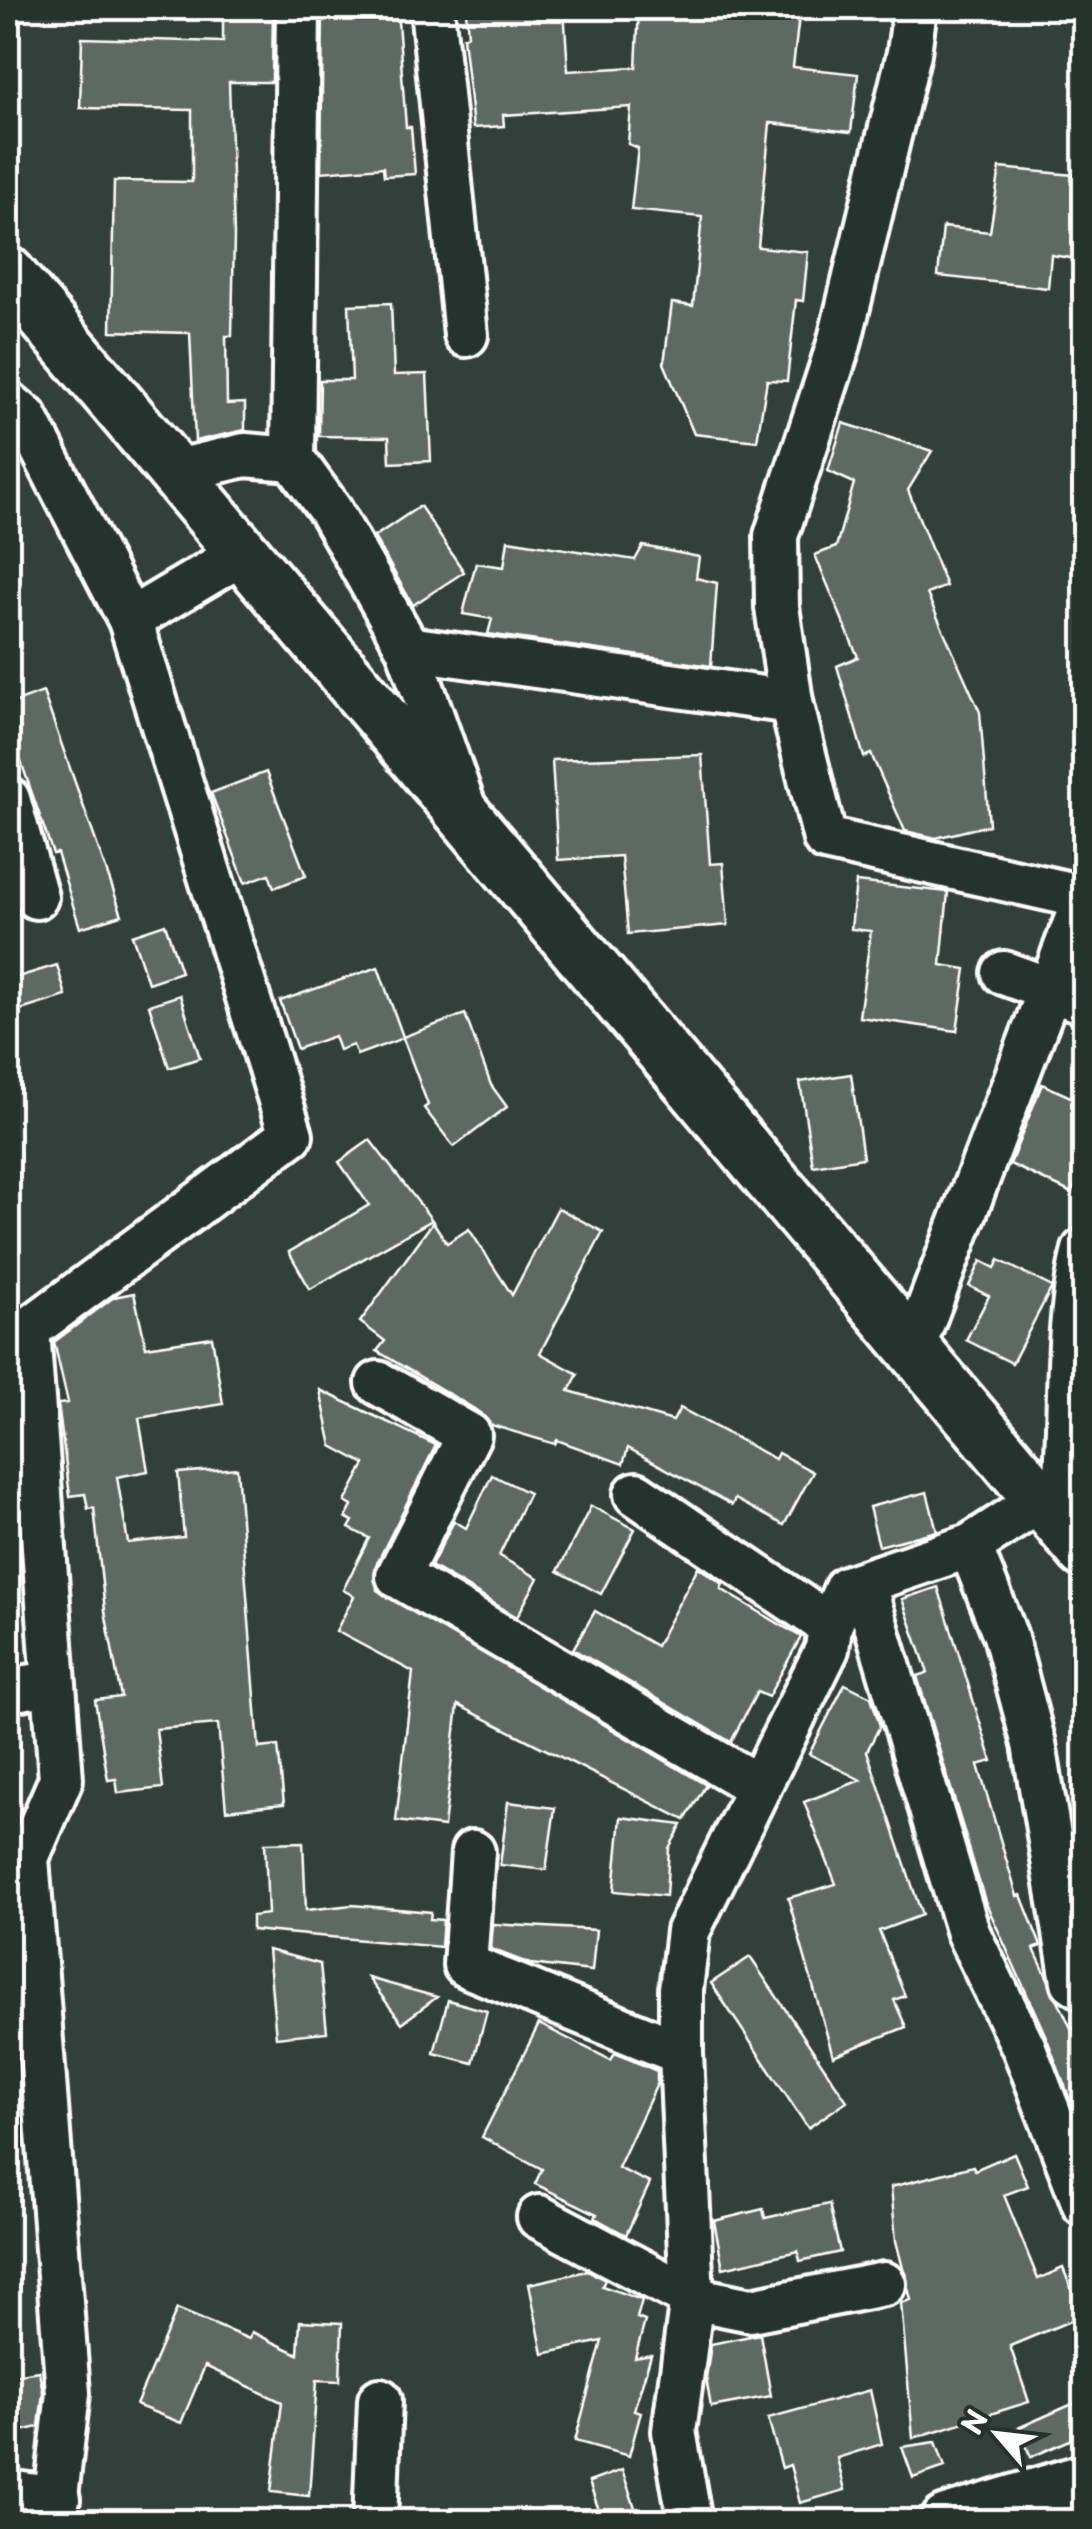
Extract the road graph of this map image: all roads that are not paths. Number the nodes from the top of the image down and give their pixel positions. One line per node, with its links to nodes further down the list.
1 (298, 8): 7 (street)
2 (432, 8): 5 (street)
3 (915, 8): 12 (street)
4 (8, 274): 8 (street)
5 (466, 335)
6 (8, 404): 10 (street)
7 (293, 459): 8 (street); 11 (street)
8 (173, 472): 9 (street)
9 (241, 554): 10 (street); 14 (street)
10 (130, 620): 20 (street)
11 (408, 648): 12 (street); 14 (street)
12 (791, 702): 16 (street)
13 (8, 799): 15 (street)
14 (472, 830): 21 (street)
15 (36, 897)
16 (1084, 898): 18 (street)
17 (1004, 974): 18 (street)
18 (1067, 995): 21 (street)
19 (1084, 1250): 24 (street)
20 (18, 1342): 28 (street)
21 (912, 1350): 24 (street)
22 (378, 1383): 30 (street)
23 (636, 1494): 27 (street)
24 (1061, 1526): 25 (street)
25 (970, 1546): 26 (street); 32 (street)
26 (864, 1584): 27 (street); 34 (street)
27 (830, 1626): 30 (street)
28 (52, 1684): 29 (street); 41 (street)
29 (8, 1690)
30 (759, 1787): 33 (street)
31 (472, 1852): 33 (street)
32 (1084, 1988)
33 (681, 2053): 37 (street)
34 (1084, 2204)
35 (540, 2217): 37 (street)
36 (884, 2284): 37 (street)
37 (692, 2298): 43 (street)
38 (380, 2400): 42 (street)
39 (8, 2492): 41 (street)
40 (1056, 2499): 44 (street)
41 (55, 2510)
42 (374, 2522)
43 (690, 2522)
44 (947, 2522)

